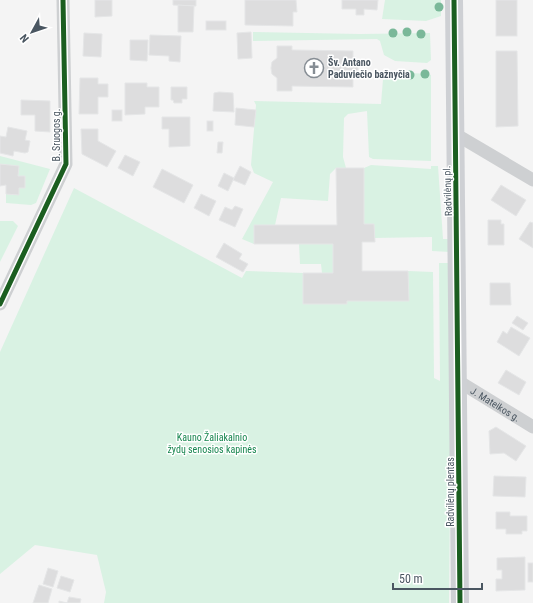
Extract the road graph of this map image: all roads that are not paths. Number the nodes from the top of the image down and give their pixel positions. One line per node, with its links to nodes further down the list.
1 (63, 0): 5 (street, B. Sruogos g.)
2 (454, 0): 3 (street, Radvilėnų pl.)
3 (455, 138): 4 (street); 6 (street, Radvilėnų pl.)
4 (533, 180)
5 (0, 304)
6 (458, 381): 7 (street, J. Mateikos g.); 8 (street, Radvilėnų plentas)
7 (533, 426)
8 (460, 603)

